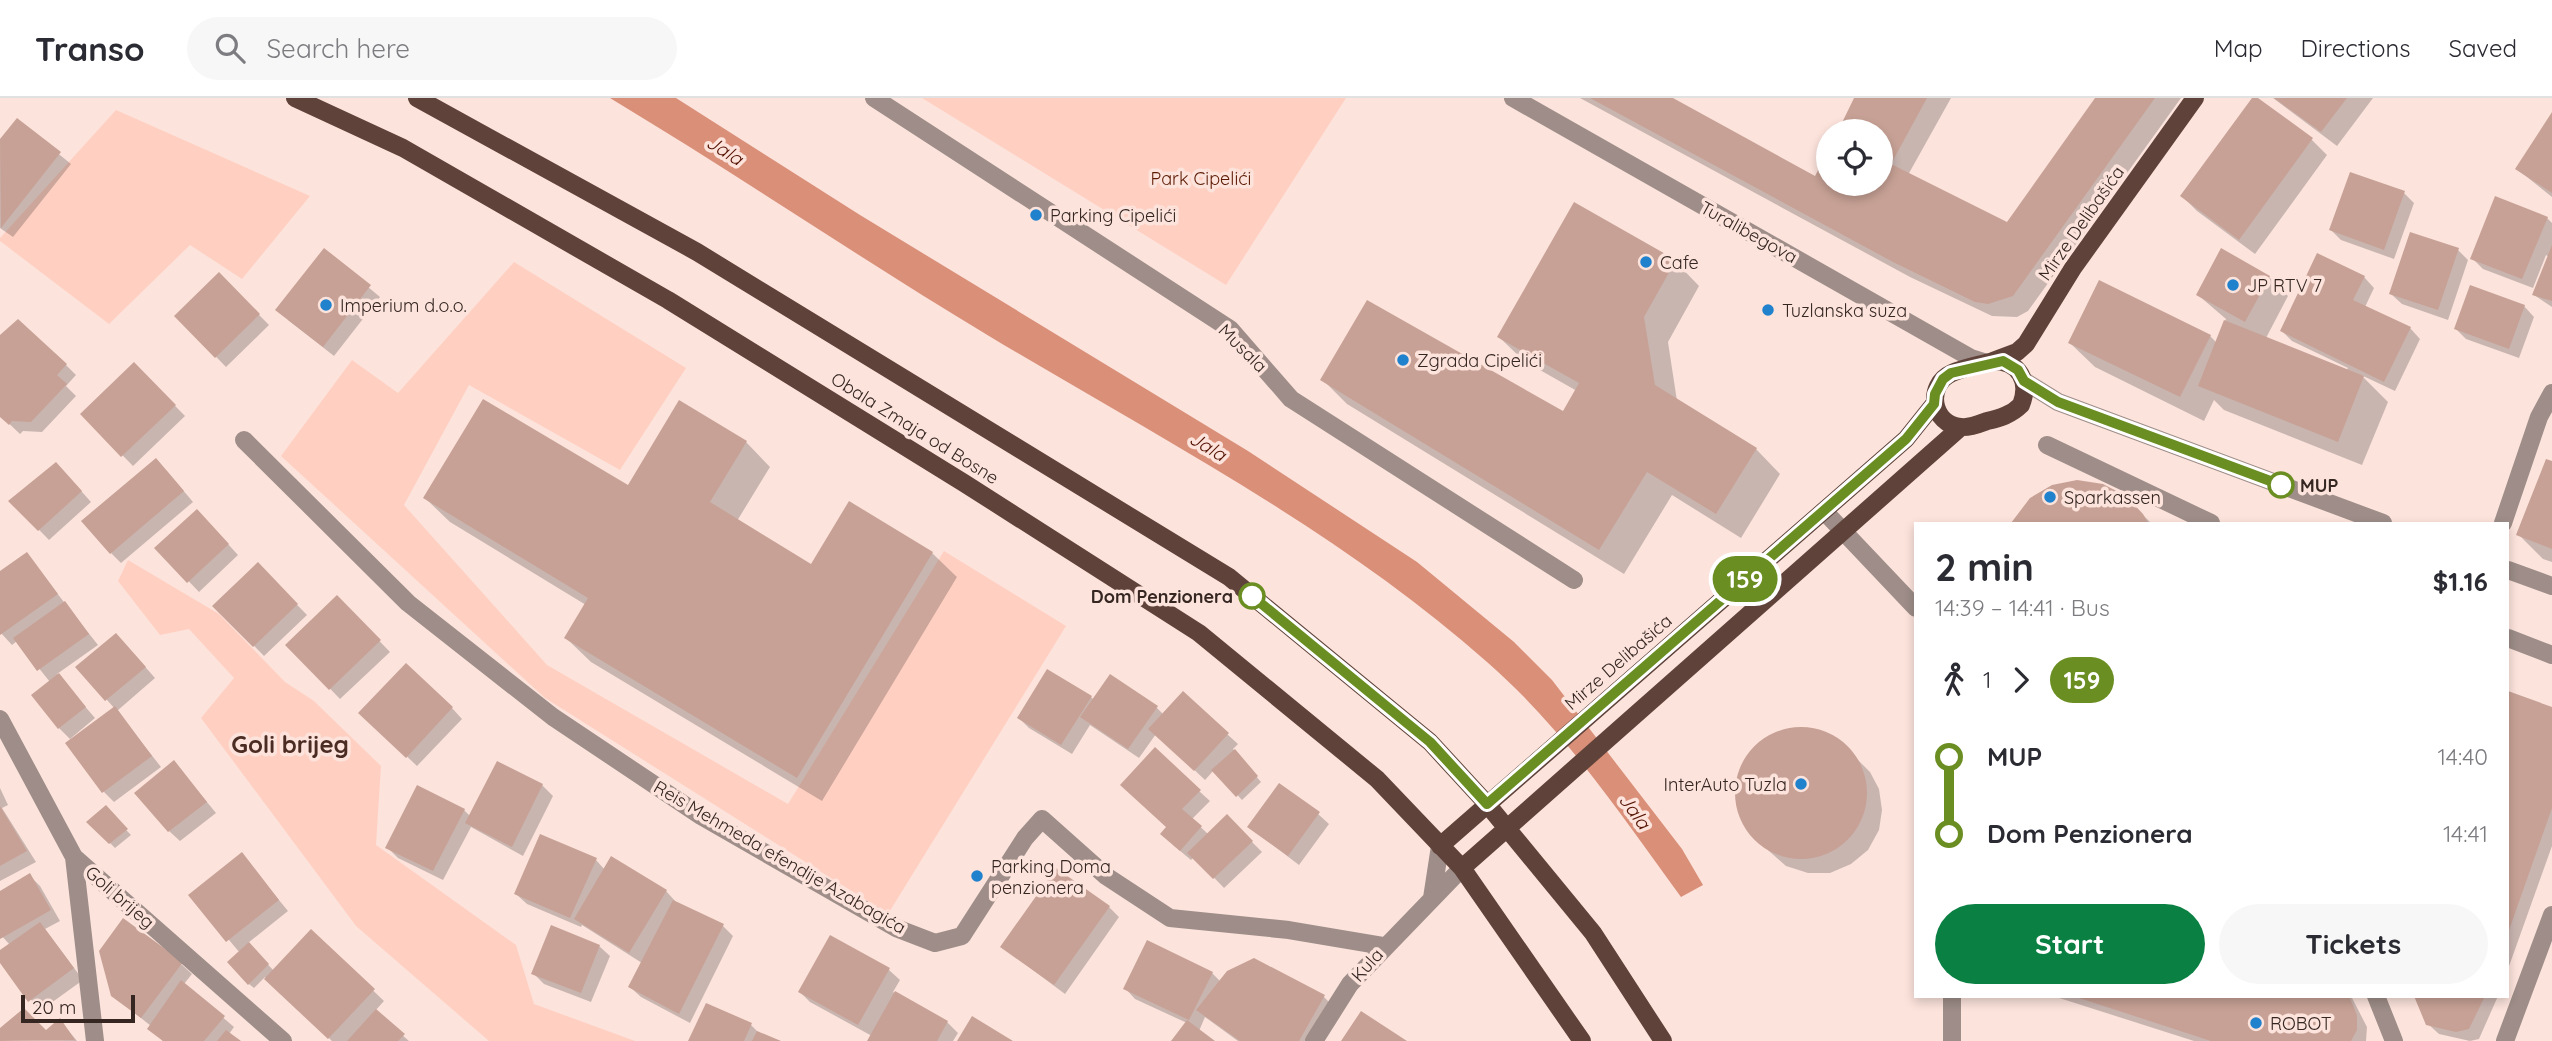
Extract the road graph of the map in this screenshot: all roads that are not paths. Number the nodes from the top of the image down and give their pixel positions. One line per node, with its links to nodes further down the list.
1 (295, 98): 32 (main road, Obala Zmaja od Bosne)
2 (417, 98): 30 (main road, Obala Zmaja od Bosne)
3 (874, 98): 24 (street, Musala)
4 (1513, 98): 6 (street, Turalibegova)
5 (2195, 98): 7 (main road, Mirze Delibašića)
6 (1945, 342): 8 (street, Turalibegova); 9 (street)
7 (2026, 344): 8 (main road); 10 (main road)
8 (1990, 362): 9 (main road); 10 (main road)
9 (1943, 379): 13 (main road)
10 (2024, 379): 12 (street); 14 (main road)
11 (2552, 393): 21 (street)
12 (2058, 402): 14 (street); 20 (street)
13 (1934, 404): 15 (main road); 18 (main road, Mirze Delibašića)
14 (2021, 405): 15 (main road)
15 (1961, 428): 22 (main road)
16 (244, 440): 37 (street, Reis Mehmeda efendije Azabagića)
17 (2047, 445): 19 (street)
18 (1824, 511): 22 (street); 30 (main road, Mirze Delibašića)
19 (2209, 522)
20 (2381, 522)
21 (2503, 522)
22 (1843, 532): 26 (street); 31 (main road)
23 (2509, 569): 25 (street)
24 (1574, 580)
25 (2552, 586)
26 (1914, 606)
27 (2509, 639): 28 (street)
28 (2552, 655)
29 (0, 719): 33 (street, Goli brijeg)
30 (1487, 804): 31 (main road, Obala Zmaja od Bosne); 32 (main road, Mirze Delibašića)
31 (1507, 828): 34 (main road); 44 (main road, Obala Zmaja od Bosne)
32 (1440, 846): 34 (main road, Obala Zmaja od Bosne); 35 (street)
33 (74, 857): 40 (street); 41 (street, Goli brijeg)
34 (1462, 868): 35 (street, Kula); 43 (main road, Obala Zmaja od Bosne)
35 (1432, 898): 37 (street, Kula)
36 (2552, 915): 47 (street)
37 (1384, 946): 42 (street, Kula)
38 (1952, 998): 45 (street)
39 (2377, 998): 46 (street)
40 (95, 1041)
41 (283, 1041)
42 (1314, 1041)
43 (1582, 1041)
44 (1663, 1041)
45 (1952, 1041)
46 (2394, 1041)
47 (2505, 1041)

